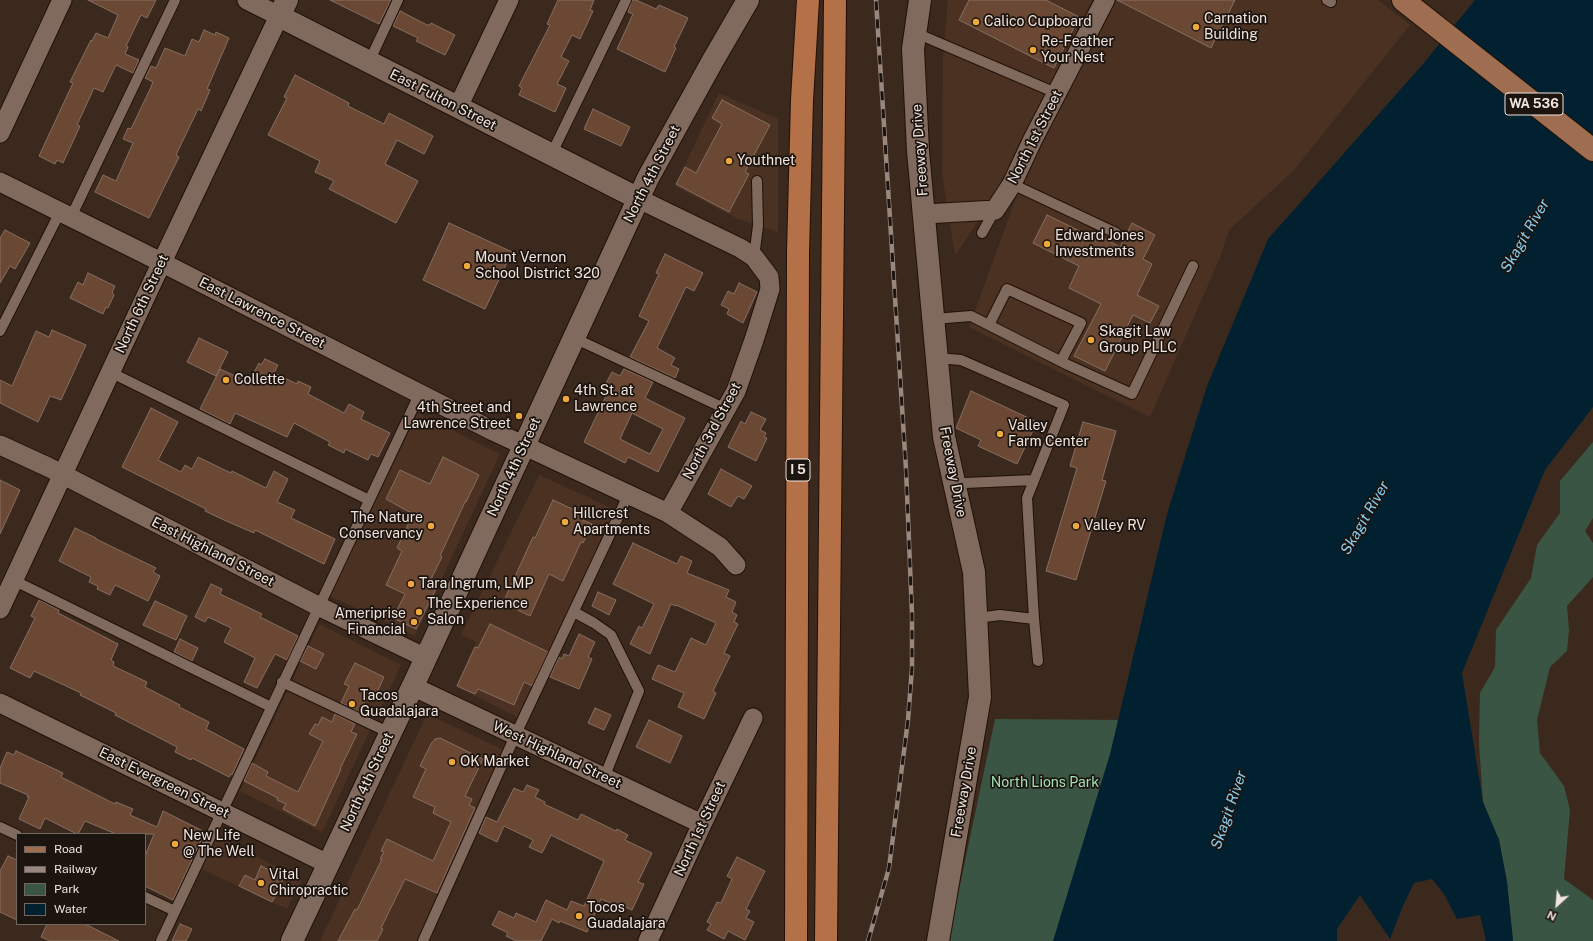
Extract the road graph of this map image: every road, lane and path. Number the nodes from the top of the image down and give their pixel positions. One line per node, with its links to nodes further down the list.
1 (62, 0): 18 (street)
2 (175, 0): 27 (lane)
3 (247, 0): 13 (street, East Fulton Street)
4 (398, 0): 15 (lane)
5 (510, 0): 17 (street)
6 (626, 0): 20 (lane)
7 (748, 0): 24 (street, North 4th Street)
8 (808, 0): 79 (highway, I 5)
9 (835, 0): 80 (highway, I 5)
10 (920, 0): 14 (street, Freeway Drive)
11 (1105, 0): 16 (street, North 1st Street)
12 (1404, 0): 19 (main road, WA 536)
13 (283, 8): 15 (street, East Fulton Street); 31 (street, North 6th Street)
14 (916, 33): 16 (lane); 26 (street, Freeway Drive)
15 (369, 62): 17 (street, East Fulton Street)
16 (1056, 93): 23 (street, North 1st Street)
17 (458, 108): 20 (street, East Fulton Street)
18 (0, 133)
19 (1593, 150)
20 (551, 155): 24 (street, East Fulton Street)
21 (758, 181): 30 (lane)
22 (0, 182): 27 (street, East Lawrence Street)
23 (1012, 184): 25 (street, North 1st Street); 29 (lane)
24 (639, 199): 30 (street); 37 (street, North 4th Street)
25 (995, 210): 26 (street); 28 (lane)
26 (925, 214): 33 (street, Freeway Drive)
27 (65, 215): 31 (street, East Lawrence Street); 34 (lane)
28 (982, 233)
29 (1116, 233)
30 (754, 257): 42 (street, North 3rd Street)
31 (162, 262): 40 (street, North 6th Street); 41 (street, East Lawrence Street)
32 (1193, 266): 39 (lane)
33 (934, 319): 35 (lane); 38 (street, Freeway Drive)
34 (2, 320): 36 (lane)
35 (989, 325): 39 (lane); 39 (lane)
36 (0, 331)
37 (574, 338): 42 (lane); 44 (street, North 4th Street)
38 (937, 358): 46 (lane); 47 (street, Freeway Drive)
39 (1061, 361)
40 (110, 372): 45 (street, North 6th Street); 49 (lane)
41 (420, 393): 44 (street, East Lawrence Street); 49 (lane)
42 (726, 409): 50 (street, North 3rd Street)
43 (0, 445): 45 (street, East Highland Street)
44 (524, 446): 48 (street, East Lawrence Street); 58 (street, North 4th Street)
45 (62, 474): 52 (street, North 6th Street); 53 (street, East Highland Street)
46 (1034, 480): 47 (lane); 57 (lane)
47 (955, 486): 56 (street, Freeway Drive)
48 (628, 495): 50 (street, East Lawrence Street); 55 (lane)
49 (368, 500): 53 (lane)
50 (668, 513): 51 (street, East Lawrence Street)
51 (736, 565)
52 (13, 580): 54 (street, North 6th Street); 63 (lane)
53 (318, 606): 58 (street, East Highland Street); 60 (lane)
54 (0, 609)
55 (574, 612): 66 (lane); 67 (lane)
56 (976, 618): 57 (lane); 81 (street, Freeway Drive)
57 (1034, 619): 59 (lane)
58 (426, 658): 61 (street, North 4th Street)
59 (1038, 661)
60 (282, 682): 63 (lane); 65 (lane)
61 (412, 686): 65 (street, North 4th Street); 66 (street, West Highland Street)
62 (0, 702): 68 (street, East Evergreen Street)
63 (271, 707): 68 (lane)
64 (753, 718): 69 (street, North 1st Street)
65 (390, 733): 72 (street, North 4th Street)
66 (515, 736): 67 (street, West Highland Street); 77 (lane)
67 (604, 778): 69 (street, West Highland Street)
68 (222, 811): 72 (street, East Evergreen Street); 74 (lane)
69 (702, 824): 78 (street, North 1st Street)
70 (0, 827): 71 (lane)
71 (16, 835)
72 (328, 864): 76 (street, North 4th Street)
73 (146, 897): 74 (lane)
74 (175, 911): 75 (lane)
75 (161, 941)
76 (292, 941)
77 (423, 941)
78 (648, 941)
79 (796, 941)
80 (826, 941)
81 (938, 941)

